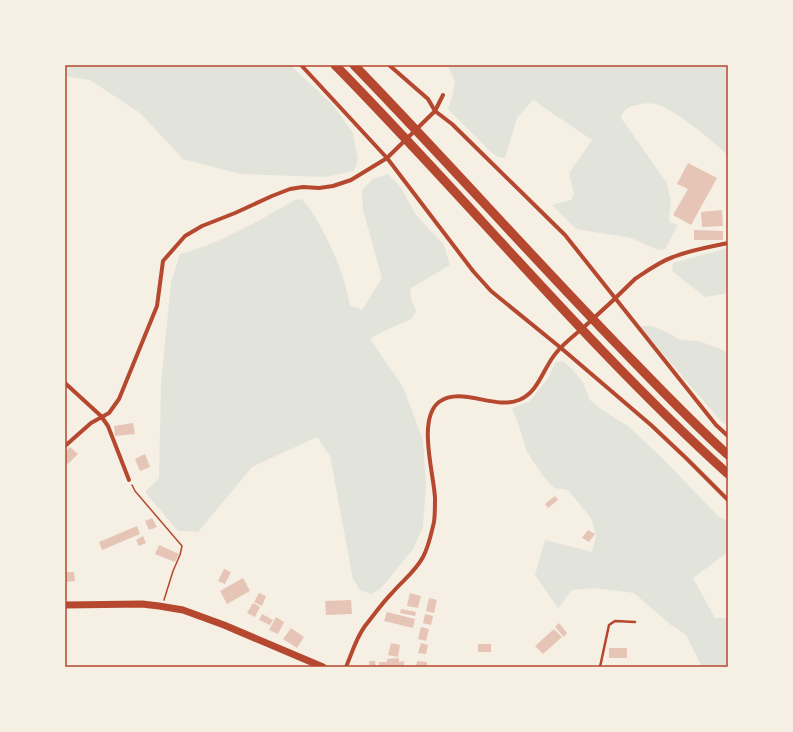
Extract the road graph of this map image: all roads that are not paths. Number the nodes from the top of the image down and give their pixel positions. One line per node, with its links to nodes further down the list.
1 (301, 65): 7 (street)
2 (335, 65): 16 (highway)
3 (354, 65): 15 (highway)
4 (389, 65): 6 (street)
5 (443, 95): 6 (street)
6 (435, 111): 7 (street); 9 (street)
7 (388, 156): 10 (street); 12 (street)
8 (728, 243): 9 (street)
9 (615, 299): 10 (street); 13 (street)
10 (561, 348): 18 (street); 22 (street)
11 (65, 383): 12 (street)
12 (101, 416): 14 (street); 17 (street)
13 (728, 436)
14 (65, 446)
15 (728, 455)
16 (728, 474)
17 (129, 480)
18 (728, 500)
19 (65, 605): 21 (main road)
20 (635, 622): 23 (lane)
21 (323, 667)
22 (346, 667)
23 (600, 667)

